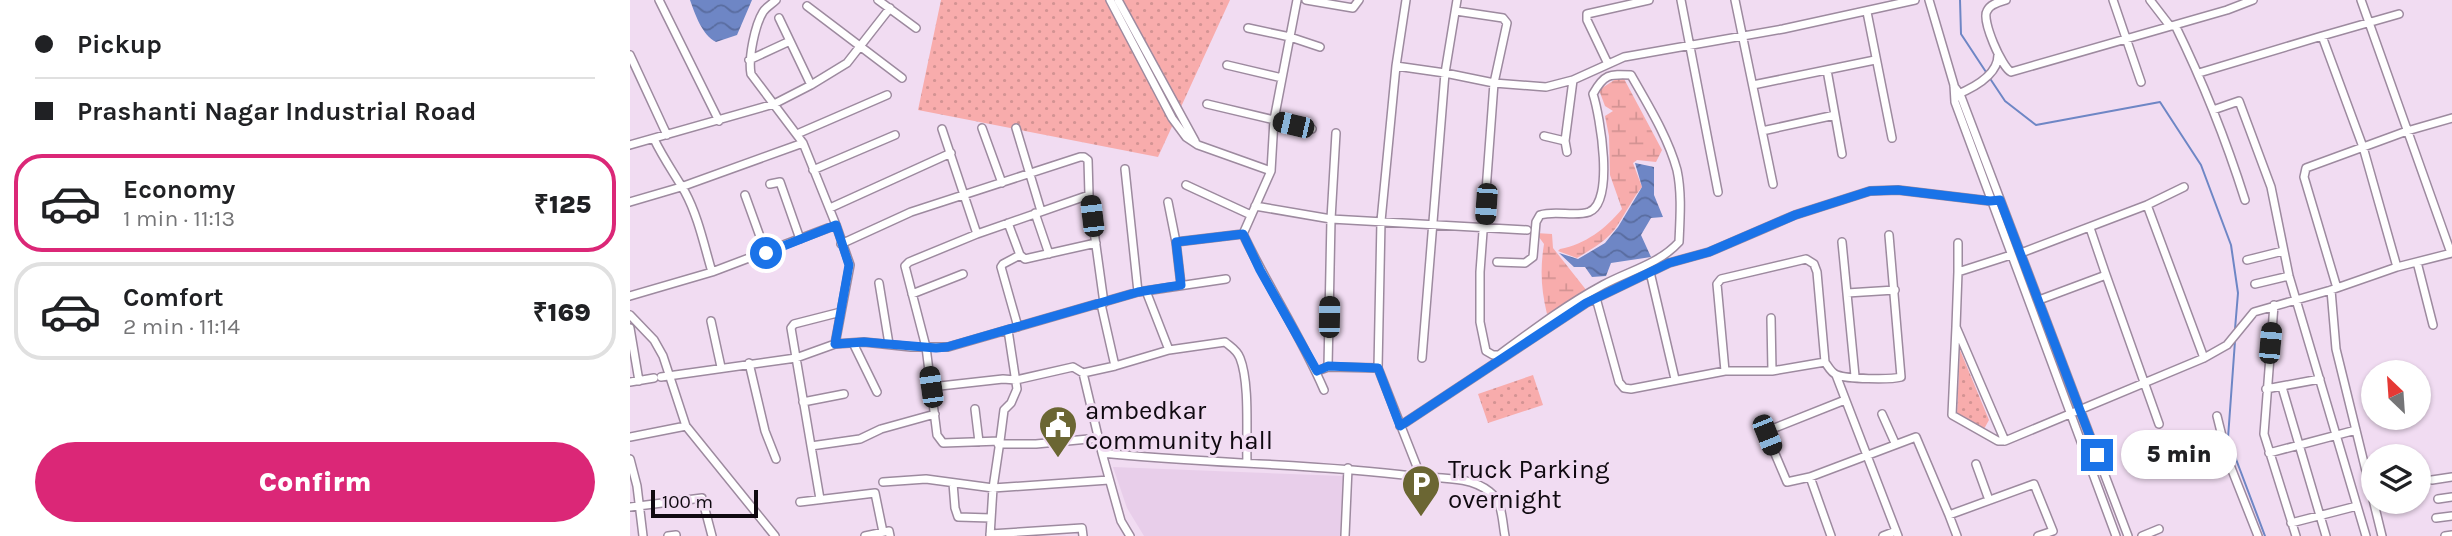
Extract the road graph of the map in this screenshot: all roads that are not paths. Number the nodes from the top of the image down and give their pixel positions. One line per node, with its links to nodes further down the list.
1 (659, 0): 64 (street)
2 (776, 0): 41 (street)
3 (878, 0): 22 (street)
4 (1110, 0): 81 (street)
5 (1118, 0): 81 (street)
6 (1297, 0): 33 (street)
7 (1306, 0): 8 (street)
8 (1359, 0)
9 (1406, 0): 45 (street)
10 (1457, 0): 23 (street)
11 (1649, 0): 43 (street)
12 (1681, 0): 36 (street)
13 (1735, 0): 31 (street)
14 (1915, 0): 24 (street)
15 (1929, 0): 57 (street)
16 (2006, 0): 39 (street)
17 (2113, 0): 34 (street)
18 (2150, 0): 28 (street)
19 (2253, 0): 28 (street)
20 (2361, 0): 27 (street)
21 (807, 6): 37 (street)
22 (890, 8): 29 (street); 37 (street)
23 (1456, 11): 47 (street); 53 (street)
24 (1867, 12): 31 (street); 42 (street)
25 (2399, 14): 27 (street)
26 (779, 18): 35 (street)
27 (2369, 22): 32 (street); 70 (street)
28 (2173, 26): 34 (street); 48 (street)
29 (916, 28)
30 (1248, 28): 33 (street)
31 (1742, 35): 36 (street); 55 (street)
32 (2322, 36): 48 (street); 82 (street)
33 (1290, 37): 38 (street); 50 (street)
34 (2126, 38): 39 (street); 52 (street)
35 (790, 41): 41 (street); 54 (street)
36 (1689, 45): 43 (street); 96 (street)
37 (862, 47): 49 (street); 54 (street)
38 (1320, 47)
39 (1998, 54): 57 (street)
40 (630, 55): 73 (street)
41 (749, 60): 58 (street)
42 (1875, 60): 46 (street); 76 (street)
43 (1608, 64): 51 (street)
44 (1227, 65): 50 (street)
45 (1396, 66): 47 (street); 111 (street)
46 (1827, 70): 55 (street); 61 (street)
47 (1445, 73): 53 (street); 114 (street)
48 (2199, 73): 60 (street)
49 (902, 78)
50 (1282, 78): 63 (street)
51 (1573, 80): 53 (street); 78 (street)
52 (2141, 82)
53 (1494, 83): 115 (street)
54 (811, 85): 58 (street)
55 (1753, 85): 69 (street)
56 (887, 95): 72 (street)
57 (1957, 95): 100 (street); 102 (street)
58 (774, 104): 64 (street); 72 (street)
59 (1206, 104): 63 (street)
60 (2213, 110): 101 (street); 127 (street)
61 (1835, 115): 69 (street); 85 (street)
62 (2452, 118): 70 (street)
63 (1274, 120): 68 (street); 88 (street)
64 (719, 121): 73 (street)
65 (982, 128): 90 (street)
66 (1016, 128): 89 (street)
67 (942, 129): 84 (street)
68 (1312, 130)
69 (1762, 131): 92 (street)
70 (2407, 131): 82 (street); 130 (street)
71 (1336, 132): 110 (street)
72 (797, 134): 79 (street)
73 (667, 135): 77 (street)
74 (895, 135): 87 (street)
75 (1544, 136): 78 (street)
76 (1892, 138)
77 (654, 139): 80 (street); 94 (street)
78 (1565, 141): 83 (street)
79 (803, 143): 87 (street); 94 (street)
80 (630, 145)
81 (1198, 145): 88 (street)
82 (2363, 147): 137 (street); 148 (street)
83 (1567, 152)
84 (951, 153): 99 (street); 107 (street)
85 (1842, 154)
86 (1125, 169): 150 (street)
87 (813, 170): 107 (street)
88 (1271, 171): 106 (street)
89 (1029, 175): 90 (street); 98 (street); 108 (street)
90 (1002, 183): 99 (street)
91 (770, 184): 121 (street)
92 (1773, 184)
93 (1186, 186): 109 (street)
94 (681, 187): 103 (street); 138 (street)
95 (2184, 187): 105 (street)
96 (1718, 192)
97 (746, 195): 128 (street)
98 (1089, 195): 108 (street); 124 (street)
99 (964, 196): 118 (street); 126 (street)
100 (2000, 200): 102 (street); 129 (street)
101 (2245, 200)
102 (1990, 201): 133 (street); 139 (street)
103 (630, 202)
104 (1168, 202): 122 (street)
105 (2147, 205): 116 (street); 175 (street)
106 (1255, 206): 109 (street); 110 (street)
107 (830, 208): 113 (street)
108 (1038, 212): 112 (street); 131 (street)
109 (1251, 215): 119 (street)
110 (1331, 219): 111 (street); 179 (street)
111 (1381, 221): 114 (street); 181 (street)
112 (1008, 223): 118 (street); 132 (street)
113 (836, 225): 121 (street); 126 (street)
114 (1432, 225): 115 (street); 174 (street)
115 (1485, 228): 117 (street); 135 (street)
116 (2090, 228): 129 (street); 142 (street)
117 (1527, 230)
118 (977, 234): 152 (street)
119 (1243, 234): 122 (street); 182 (street)
120 (1889, 235): 149 (street)
121 (800, 239): 128 (street)
122 (1176, 242): 147 (street)
123 (1842, 242): 151 (street)
124 (1096, 243): 131 (street); 157 (street)
125 (1958, 243): 140 (street)
126 (841, 244): 159 (street)
127 (2283, 251): 134 (street); 143 (street)
128 (766, 253): 138 (street)
129 (2021, 253): 155 (street)
130 (2452, 253): 136 (street)
131 (1049, 254): 132 (street)
132 (1020, 255): 164 (street)
133 (2011, 255): 140 (street); 207 (street)
134 (2247, 260)
135 (1497, 262)
136 (2417, 262): 137 (street); 163 (street)
137 (2398, 267): 148 (street)
138 (712, 272): 153 (street)
139 (1650, 272): 154 (street); 189 (street)
140 (1958, 272): 165 (street)
141 (963, 274): 152 (street)
142 (2106, 275): 155 (street); 194 (street)
143 (2289, 276): 146 (street); 156 (street)
144 (1226, 279): 147 (street)
145 (879, 283): 170 (street)
146 (2255, 284)
147 (1181, 285): 150 (street)
148 (2334, 289): 156 (street); 212 (street)
149 (1895, 290): 151 (street); 187 (street)
150 (1142, 291): 157 (street); 172 (street)
151 (1847, 293): 187 (street)
152 (912, 294): 171 (street)
153 (630, 296)
154 (1596, 298): 189 (street); 211 (street)
155 (2039, 300): 204 (street)
156 (2296, 300): 158 (street); 190 (street)
157 (1102, 304): 164 (street); 178 (street)
158 (2274, 305): 175 (street); 197 (street)
159 (841, 312): 169 (street); 173 (street)
160 (630, 315): 188 (street)
161 (1771, 318): 184 (street)
162 (711, 321): 180 (street)
163 (2433, 326)
164 (1018, 327): 167 (street)
165 (1956, 327): 216 (street); 216 (street)
166 (630, 328): 192 (street)
167 (1008, 330): 171 (street); 191 (street)
168 (853, 343): 169 (street); 170 (street); 199 (street)
169 (835, 344): 173 (street)
170 (889, 344): 171 (street)
171 (926, 347): 195 (street)
172 (1169, 350): 178 (street); 226 (street)
173 (796, 358): 177 (street); 202 (street)
174 (1422, 358)
175 (2204, 358): 194 (street)
176 (1825, 362): 183 (street); 184 (street); 186 (street)
177 (748, 363): 180 (street); 225 (street)
178 (1115, 366): 185 (street)
179 (1328, 366): 181 (street); 182 (street)
180 (720, 367): 188 (street)
181 (1378, 368): 211 (street)
182 (1317, 371): 198 (street)
183 (1725, 371): 184 (street); 189 (street)
184 (1772, 371)
185 (1083, 373): 191 (street); 215 (street)
186 (1836, 375): 187 (street); 201 (street)
187 (1855, 376)
188 (661, 377): 192 (street); 210 (street)
189 (1675, 379)
190 (2320, 379): 196 (street); 213 (street)
191 (1016, 380): 195 (street); 218 (street)
192 (639, 381): 193 (street)
193 (630, 382)
194 (2145, 384): 204 (street); 209 (street)
195 (931, 387): 205 (street)
196 (2282, 387): 197 (street); 221 (street)
197 (2266, 389): 223 (street)
198 (1324, 390)
199 (877, 392)
200 (844, 394): 202 (street)
201 (1845, 400): 224 (street); 231 (street)
202 (803, 402): 220 (street)
203 (975, 409): 217 (street)
204 (2080, 410): 207 (street); 274 (street)
205 (935, 414): 217 (street); 220 (street)
206 (1882, 414): 219 (street)
207 (2069, 414): 216 (street); 273 (street)
208 (2217, 416): 276 (street)
209 (2159, 424)
210 (686, 426): 214 (street); 262 (street)
211 (1400, 426): 230 (street)
212 (2356, 430): 213 (street); 280 (street)
213 (2337, 436): 221 (street); 244 (street)
214 (630, 437)
215 (1099, 438): 218 (street); 222 (street)
216 (2005, 440)
217 (979, 442): 218 (street)
218 (999, 442): 237 (street)
219 (1895, 443): 224 (street); 246 (street)
220 (811, 446): 239 (street)
221 (2299, 447): 223 (street); 247 (street)
222 (1102, 453): 226 (street); 233 (street)
223 (2269, 453): 252 (street)
224 (1866, 455): 231 (street); 255 (street)
225 (776, 459)
226 (1247, 462): 229 (street)
227 (631, 463): 243 (street)
228 (1976, 464): 240 (street)
229 (1348, 468): 230 (street); 267 (street)
230 (1421, 477): 268 (street)
231 (1810, 477): 269 (street)
232 (2452, 477): 234 (street)
233 (1109, 480): 237 (street); 251 (street)
234 (2432, 480)
235 (883, 482): 236 (street)
236 (953, 483): 237 (street); 250 (street)
237 (993, 488): 250 (street)
238 (2452, 497): 241 (street)
239 (820, 499): 242 (street); 257 (street)
240 (1989, 499): 246 (street); 256 (street)
241 (2438, 499)
242 (800, 502)
243 (639, 506): 245 (street); 260 (street); 261 (street)
244 (2357, 506): 247 (street); 279 (street)
245 (630, 507)
246 (1948, 515): 271 (street)
247 (2320, 516): 252 (street); 278 (street)
248 (2452, 516): 249 (street)
249 (2436, 518)
250 (991, 519): 258 (street)
251 (1121, 521): 265 (street); 266 (street)
252 (2291, 523): 277 (street)
253 (2159, 529): 275 (street)
254 (1038, 533): 258 (street); 264 (street)
255 (1897, 533): 270 (street)
256 (2054, 533): 272 (street)
257 (886, 534): 263 (street)
258 (990, 535)
259 (2452, 535): 281 (street)
260 (643, 536)
261 (712, 536)
262 (775, 536)
263 (865, 536)
264 (1083, 536)
265 (1122, 536)
266 (1130, 536)
267 (1345, 536)
268 (1505, 536)
269 (1831, 536)
270 (1883, 536)
271 (1957, 536)
272 (2038, 536)
273 (2116, 536)
274 (2128, 536)
275 (2142, 536)
276 (2258, 536)
277 (2296, 536)
278 (2326, 536)
279 (2366, 536)
280 (2382, 536)
281 (2445, 536)

